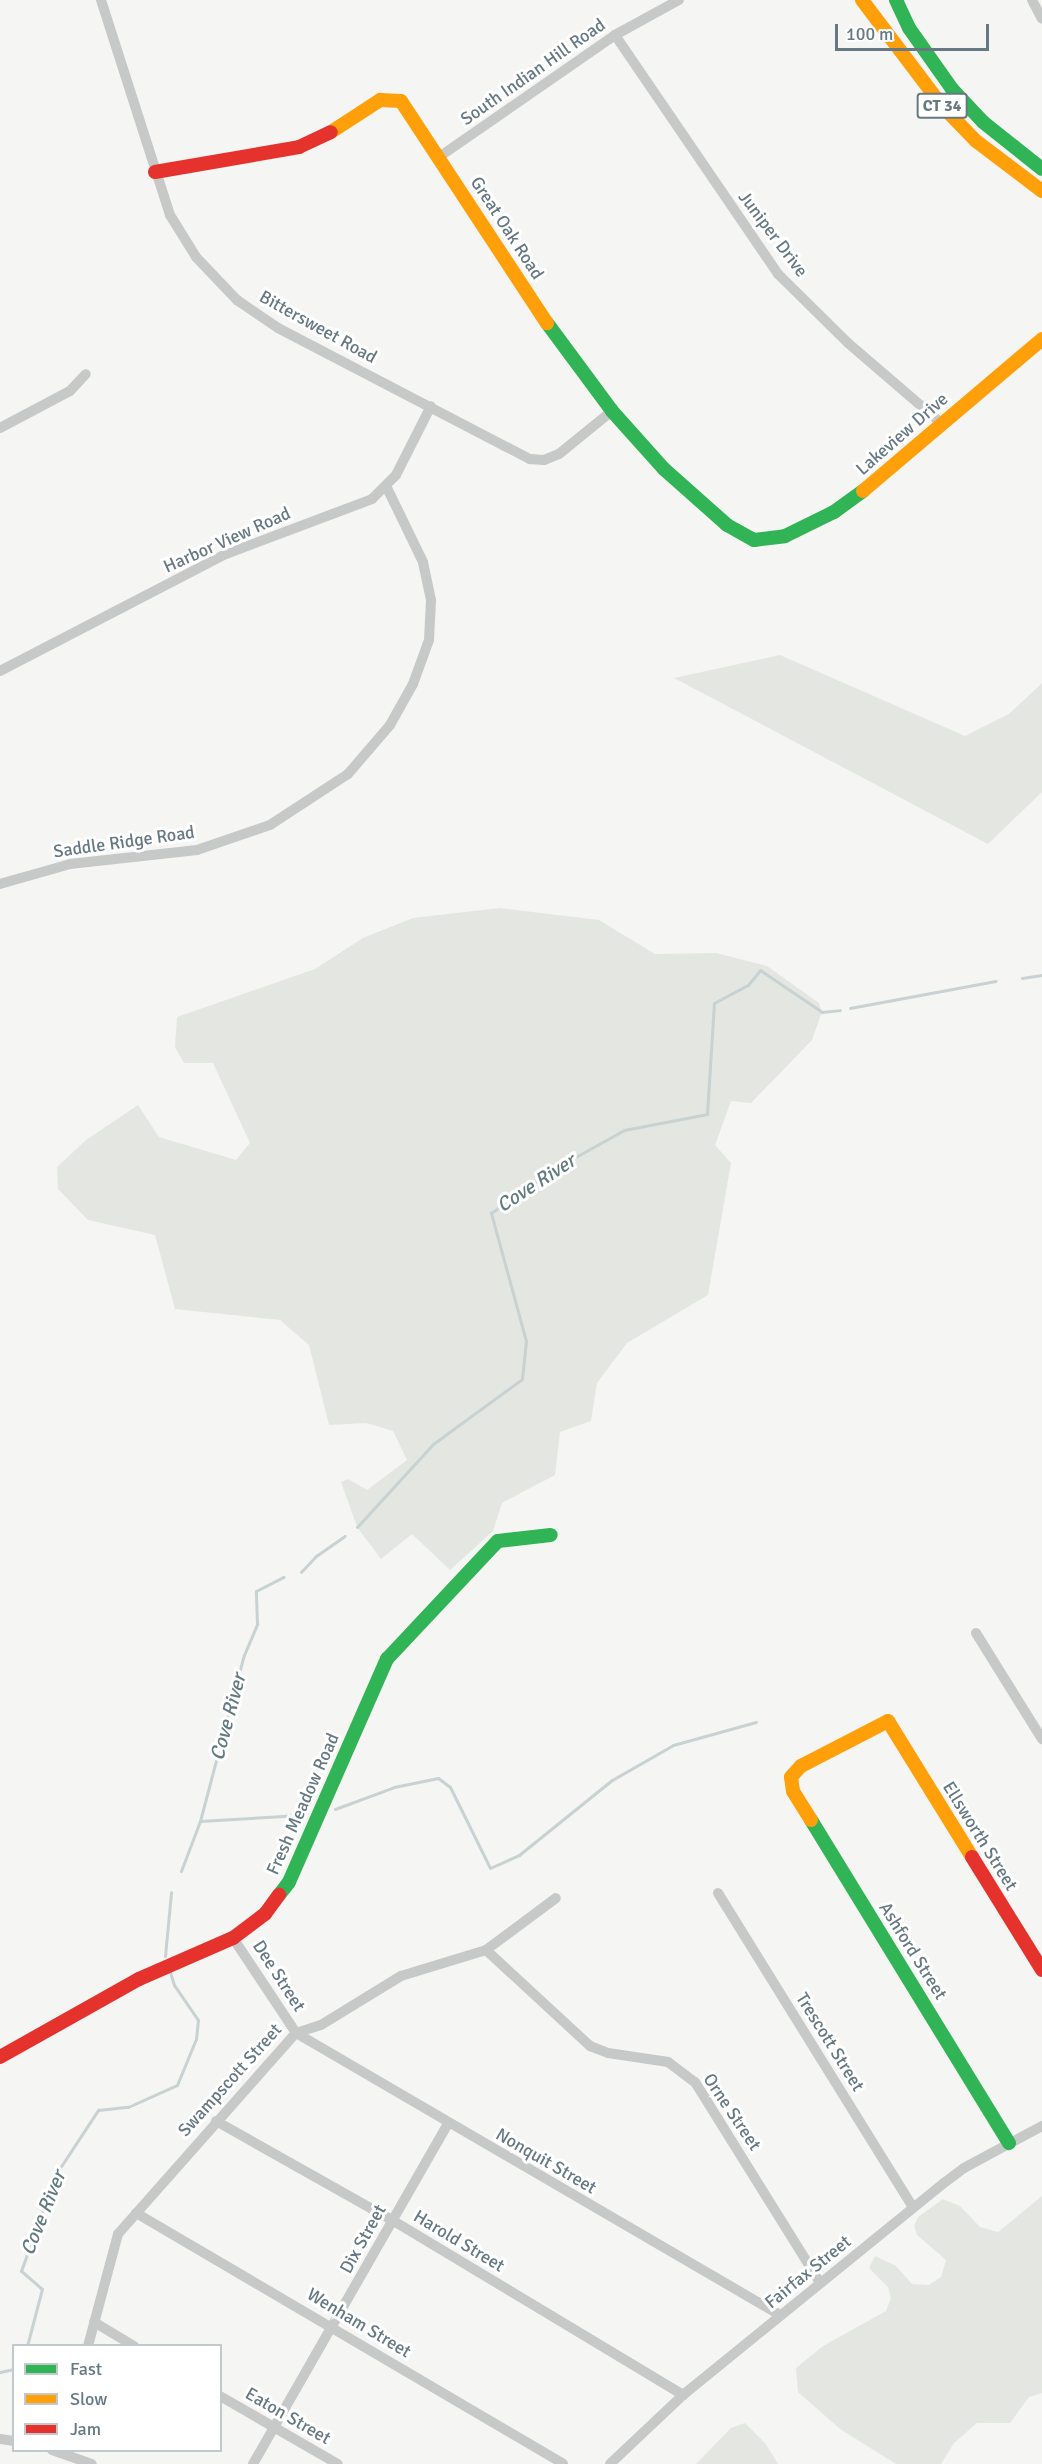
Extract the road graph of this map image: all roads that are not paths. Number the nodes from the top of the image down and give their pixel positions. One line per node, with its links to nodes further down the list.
1 (101, 0): 10 (street, Bittersweet Road)
2 (679, 0): 7 (street, South Indian Hill Road)
3 (862, 0): 11 (main road, CT 34)
4 (896, 0): 9 (main road, CT 34)
5 (1032, 0): 6 (street)
6 (1042, 19)
7 (615, 35): 8 (street, South Indian Hill Road); 16 (street, Juniper Drive)
8 (439, 157): 10 (main road, Great Oak Road); 15 (main road, Great Oak Road)
9 (1042, 169)
10 (155, 172): 14 (street, Bittersweet Road)
11 (1042, 191)
12 (1042, 339): 16 (main road, Lakeview Drive)
13 (86, 374): 17 (street)
14 (431, 406): 15 (street, Bittersweet Road); 18 (street)
15 (612, 411): 19 (main road, Great Oak Road)
16 (940, 422): 19 (main road, Lakeview Drive)
17 (0, 428)
18 (387, 488): 20 (street, Harbor View Road); 21 (street, Saddle Ridge Road)
19 (774, 539)
20 (0, 671)
21 (0, 884)
22 (551, 1535): 28 (main road, Fresh Meadow Road)
23 (976, 1633): 25 (street)
24 (888, 1721): 30 (main road, Ellsworth Street); 36 (main road, Ashford Street)
25 (1042, 1739)
26 (718, 1893): 37 (street, Trescott Street)
27 (556, 1898): 29 (street, Swampscott Street)
28 (233, 1938): 31 (street, Dee Street); 32 (main road, Fresh Meadow Road)
29 (486, 1950): 31 (street, Swampscott Street); 40 (street, Orne Street)
30 (1042, 1970)
31 (296, 2033): 33 (street, Swampscott Street); 34 (street, Nonquit Street)
32 (0, 2057)
33 (216, 2121): 38 (street, Swampscott Street); 39 (street, Harold Street)
34 (448, 2123): 39 (street, Dix Street); 41 (street, Nonquit Street)
35 (1042, 2126): 36 (street, Fairfax Street)
36 (1009, 2143): 37 (street, Fairfax Street)
37 (913, 2208): 40 (street, Fairfax Street)
38 (136, 2213): 42 (street, Swampscott Street); 43 (street, Wenham Street)
39 (392, 2220): 43 (street, Dix Street); 46 (street, Harold Street)
40 (820, 2283): 41 (street, Fairfax Street)
41 (780, 2315): 46 (street, Fairfax Street)
42 (94, 2322): 44 (street, Swampscott Street); 45 (street)
43 (333, 2326): 48 (street, Dix Street); 53 (street, Wenham Street)
44 (88, 2344)
45 (131, 2344)
46 (683, 2395): 54 (street, Fairfax Street)
47 (222, 2397): 48 (street, Eaton Street)
48 (274, 2427): 51 (street, Dix Street); 52 (street, Eaton Street)
49 (62, 2452): 50 (street)
50 (92, 2464)
51 (253, 2464)
52 (338, 2464)
53 (563, 2464)
54 (610, 2464)

